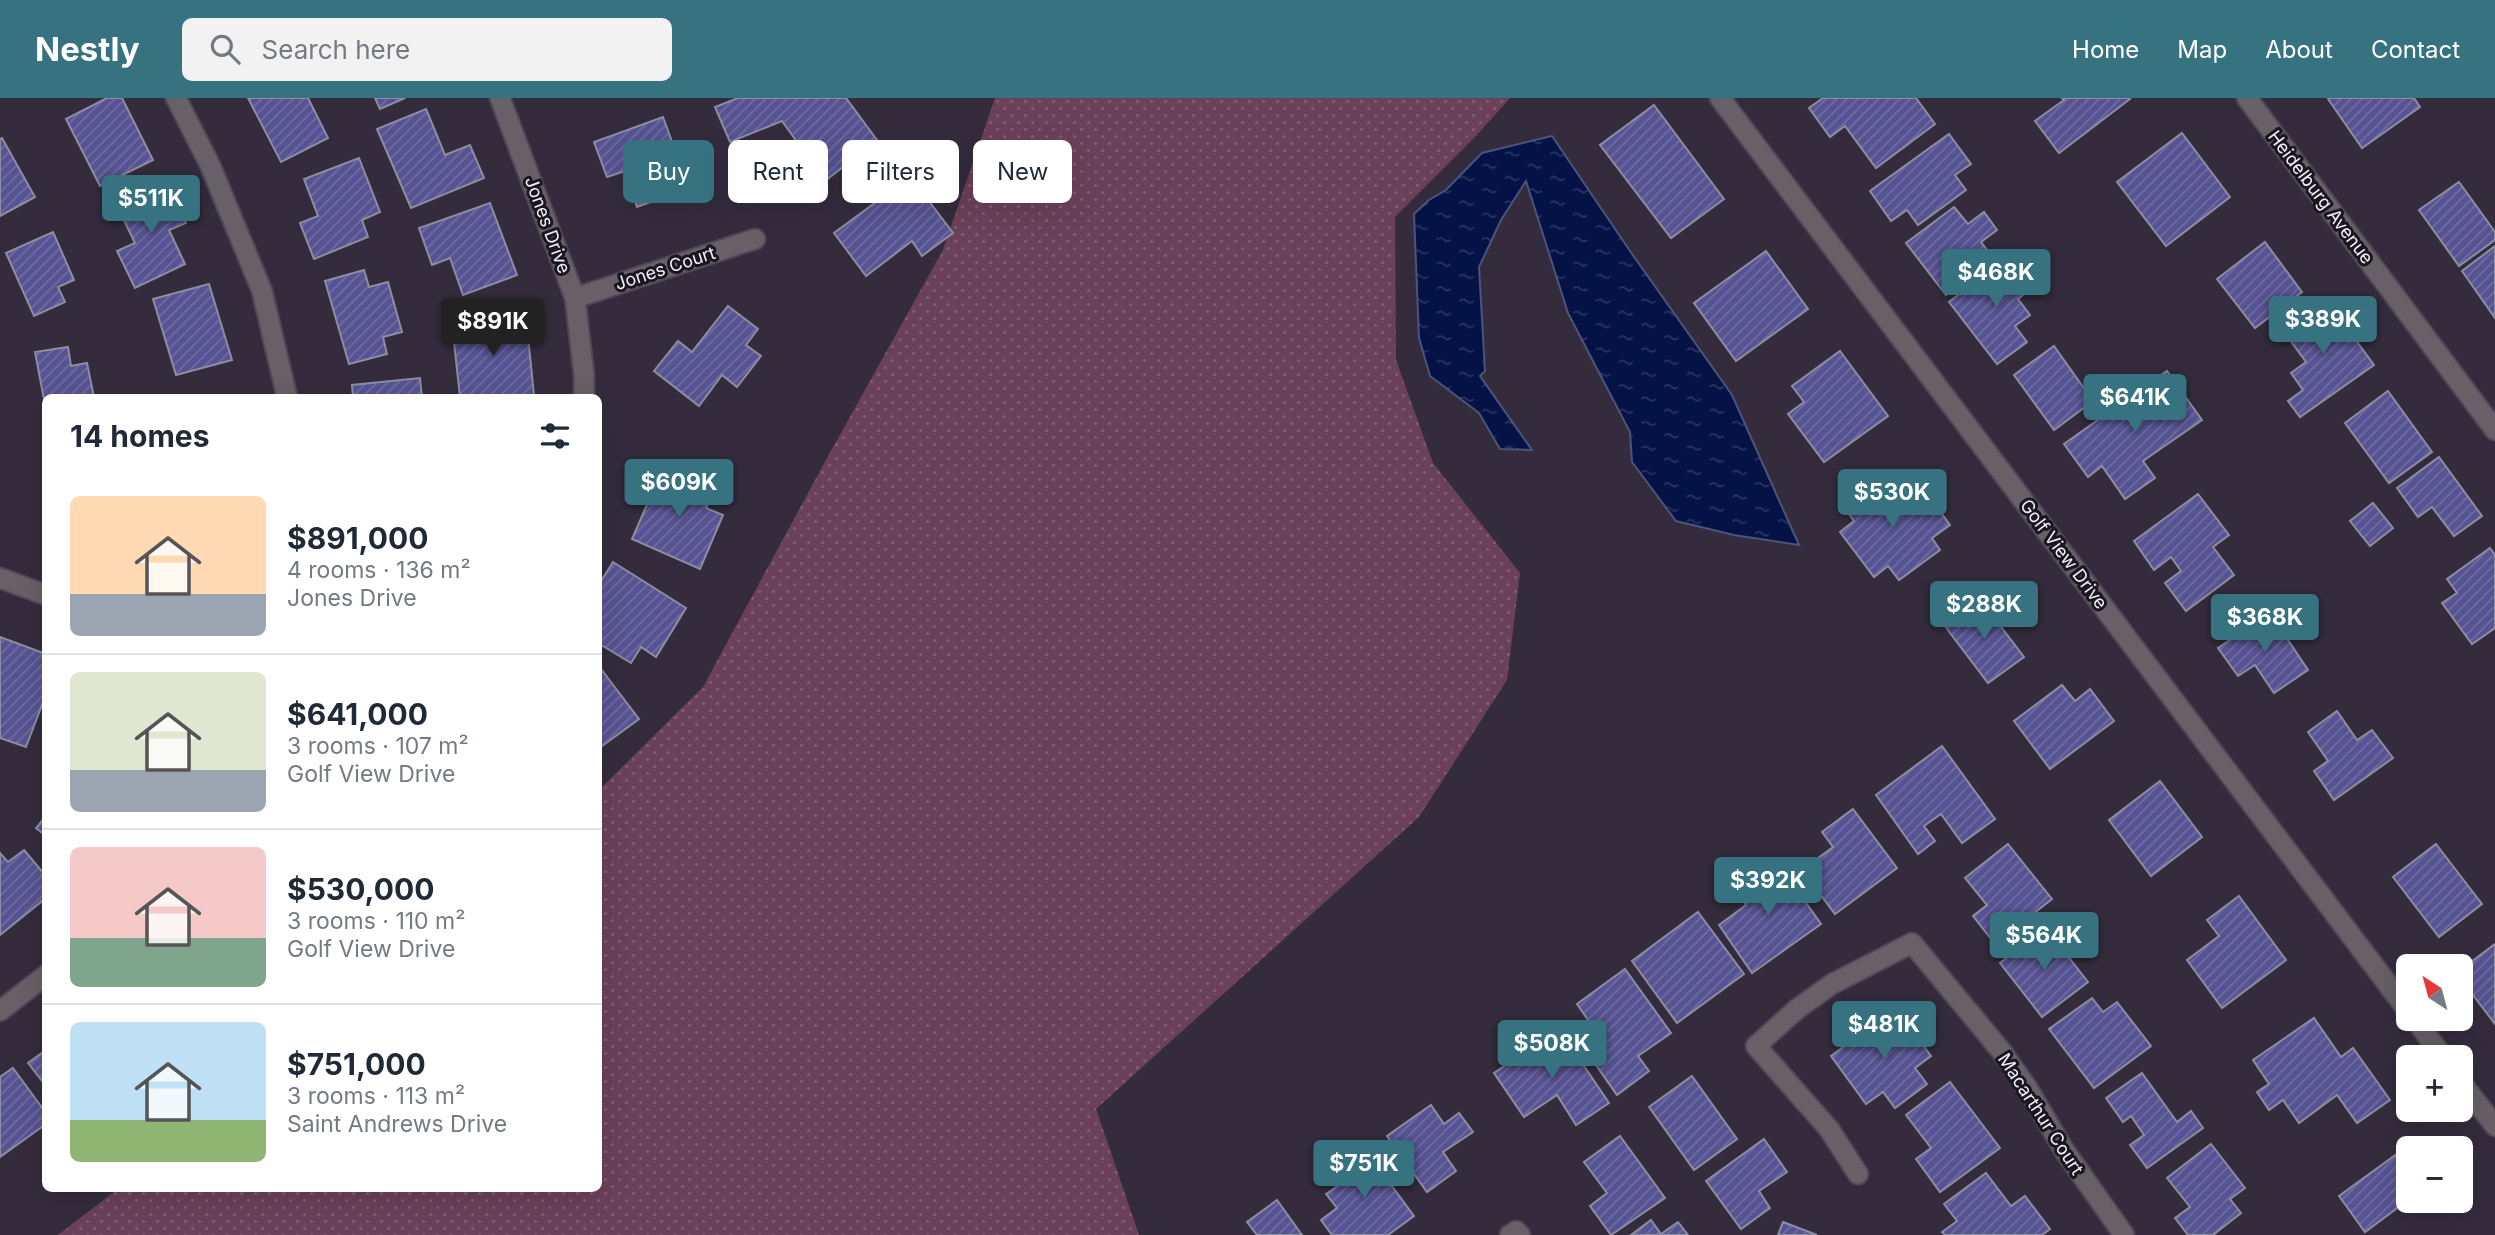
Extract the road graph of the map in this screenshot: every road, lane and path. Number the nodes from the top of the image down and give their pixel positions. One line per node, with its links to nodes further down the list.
1 (176, 98): 7 (street)
2 (500, 98): 6 (street, Jones Drive)
3 (1720, 98): 13 (street, Golf View Drive)
4 (2247, 98): 9 (street, Heidelburg Avenue)
5 (755, 239): 6 (street, Jones Court)
6 (575, 298): 8 (street, Jones Drive)
7 (286, 394)
8 (584, 394)
9 (2495, 430)
10 (0, 578): 11 (street)
11 (42, 594)
12 (42, 978): 14 (street)
13 (2396, 995)
14 (0, 1011)
15 (2473, 1098): 16 (street)
16 (2495, 1126)
17 (1858, 1174): 18 (street, Macarthur Court)
18 (2124, 1235)

